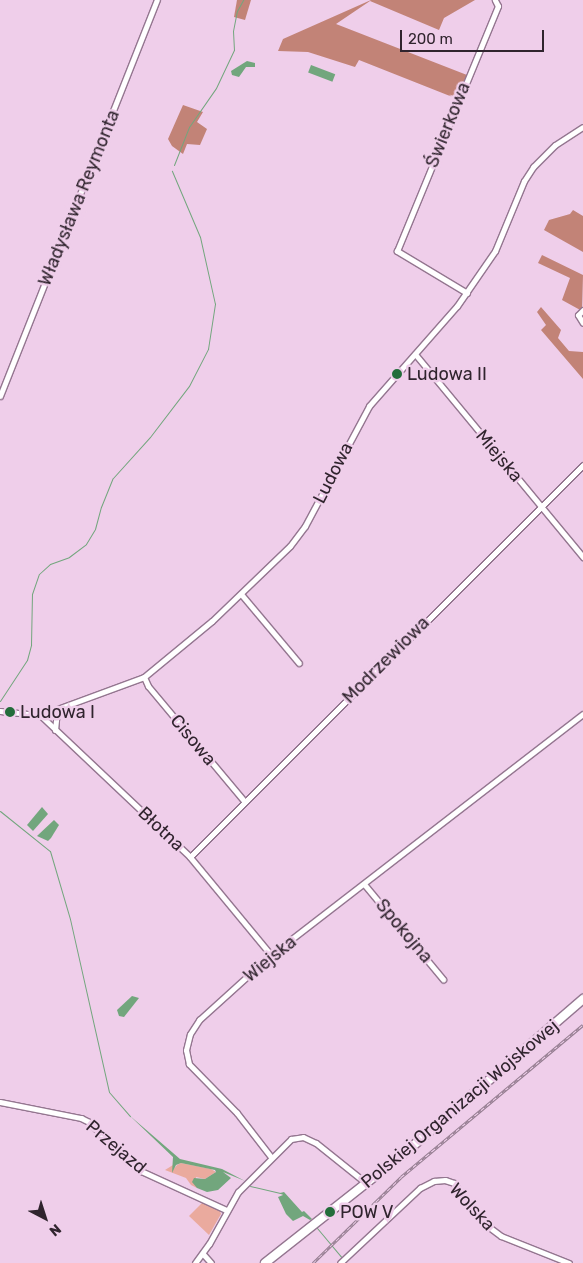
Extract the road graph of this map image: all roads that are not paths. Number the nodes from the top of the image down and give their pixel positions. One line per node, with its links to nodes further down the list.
1 (157, 0): 8 (street, Władysława Reymonta)
2 (495, 0): 4 (street, Świerkowa)
3 (583, 127): 4 (street, Ludowa)
4 (467, 293): 7 (street, Ludowa)
5 (583, 310): 6 (street)
6 (583, 323)
7 (415, 354): 10 (street, Miejska); 12 (street, Ludowa)
8 (0, 396)
9 (583, 465): 10 (street, Modrzewiowa)
10 (542, 506): 11 (street, Miejska); 20 (street, Modrzewiowa)
11 (583, 557)
12 (241, 594): 13 (street); 14 (street, Ludowa)
13 (299, 663)
14 (144, 677): 15 (street, Ludowa); 20 (street, Cisowa)
15 (57, 710): 17 (street, Ludowa); 19 (street)
16 (0, 711): 17 (street, Ludowa)
17 (39, 714): 19 (street, Błotna)
18 (583, 714): 22 (street, Wiejska)
19 (55, 730): 21 (street, Błotna)
20 (244, 801): 21 (street, Modrzewiowa)
21 (190, 857): 23 (street, Błotna)
22 (364, 884): 23 (street, Wiejska); 24 (street, Spokojna)
23 (271, 955): 27 (street, Wiejska)
24 (443, 978)
25 (583, 1000): 28 (main road, Polskiej Organizacji Wojskowej)
26 (0, 1102): 29 (street, Przejazd)
27 (271, 1157): 28 (street); 29 (street)
28 (366, 1183): 33 (main road, Polskiej Organizacji Wojskowej)
29 (226, 1210): 30 (street)
30 (203, 1254): 31 (street); 32 (street)
31 (195, 1263)
32 (210, 1263)
33 (265, 1263)
34 (340, 1263): 35 (street, Wolska)
35 (569, 1263)

